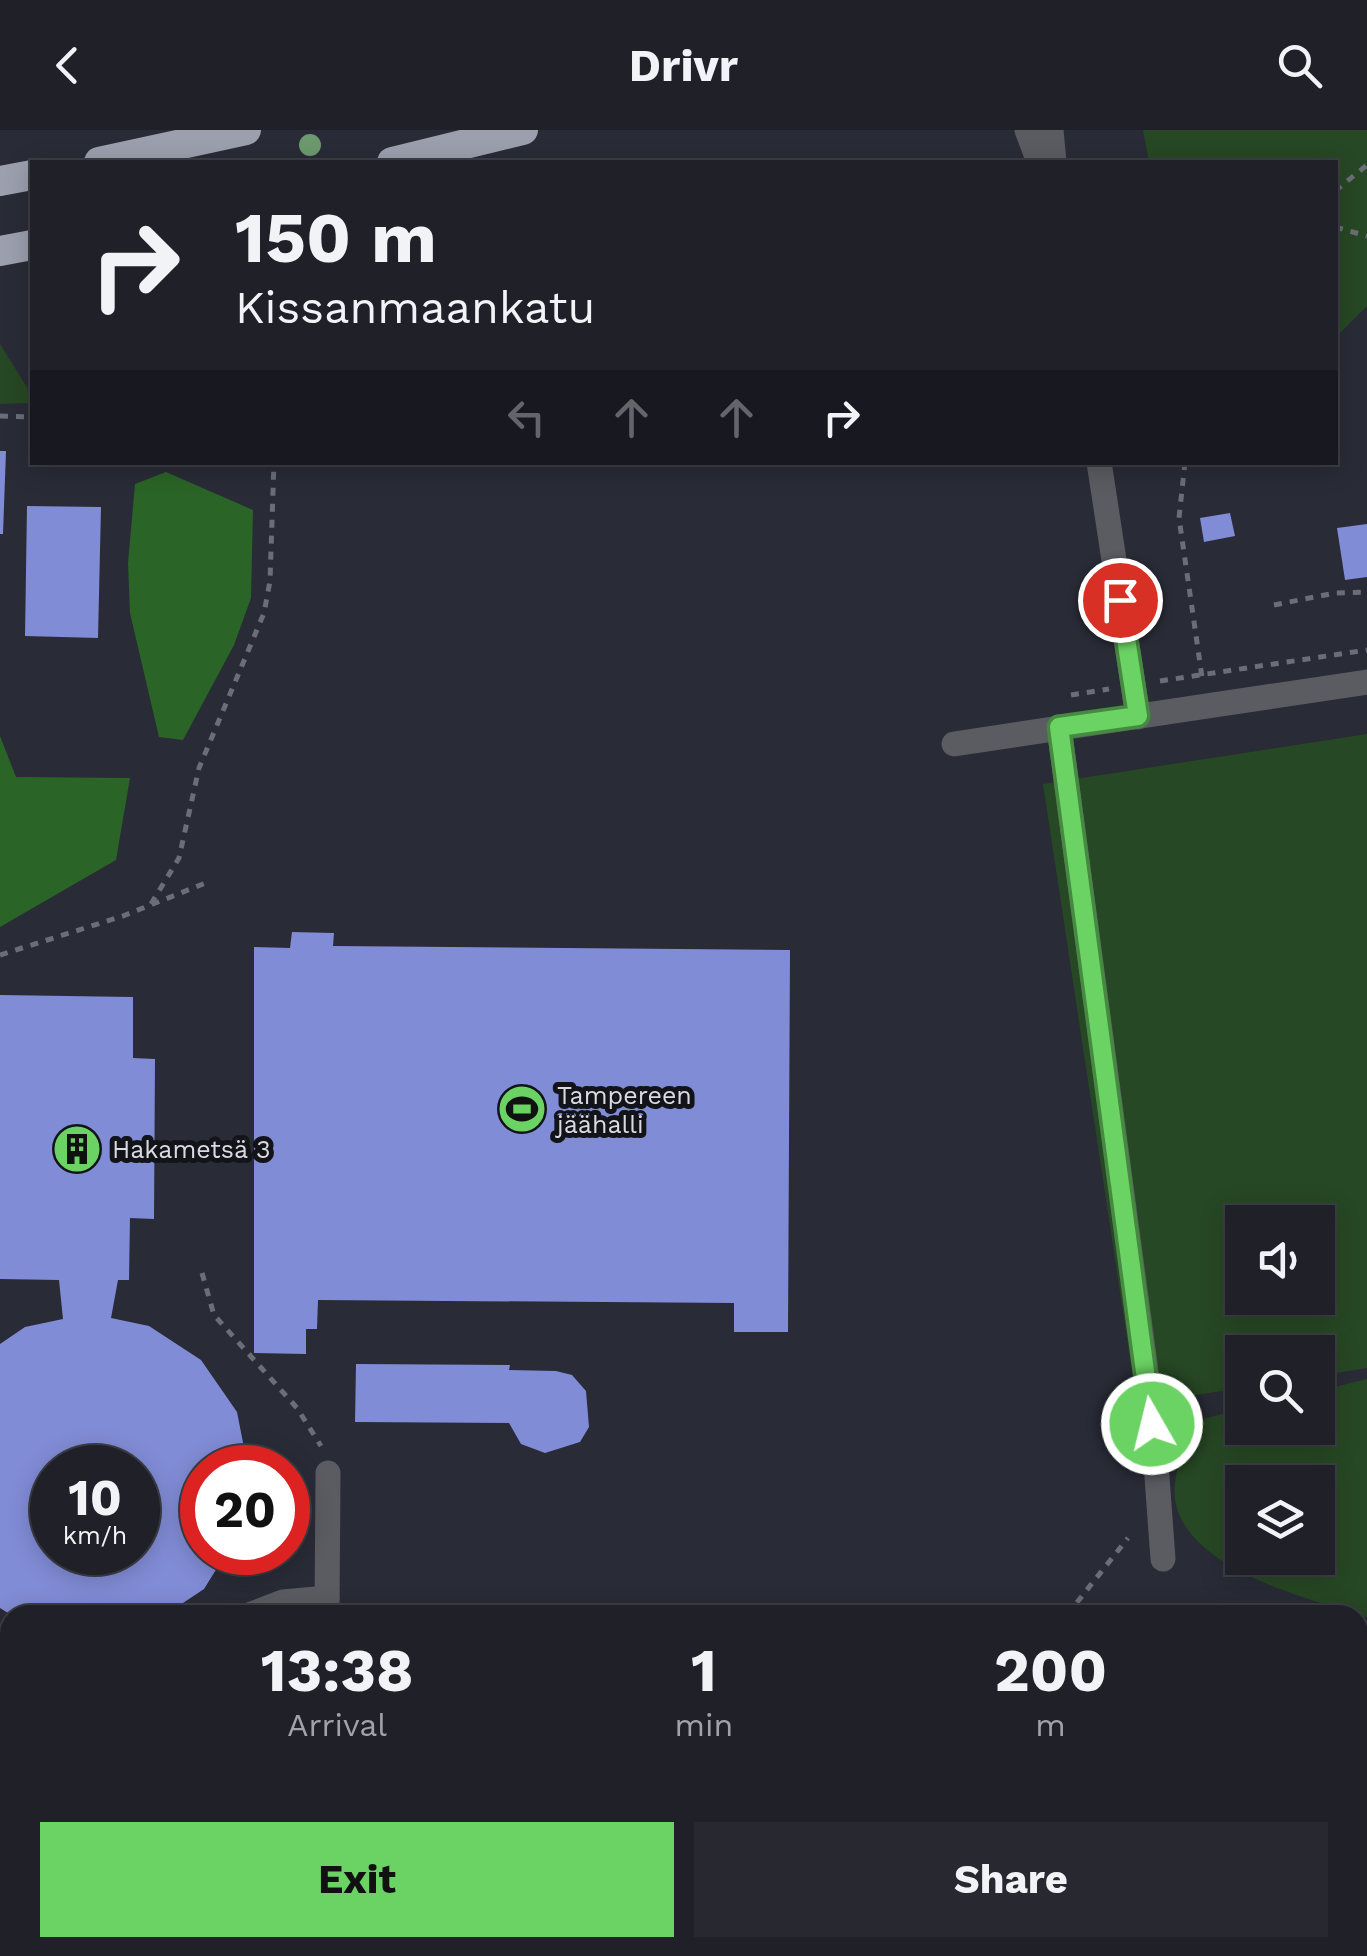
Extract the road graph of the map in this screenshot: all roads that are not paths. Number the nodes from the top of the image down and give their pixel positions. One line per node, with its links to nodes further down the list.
1 (246, 130): 5 (highway)
2 (523, 130): 6 (highway)
3 (1027, 130): 7 (street)
4 (1051, 130): 8 (street)
5 (108, 160)
6 (400, 160)
7 (1038, 160)
8 (1054, 160)
9 (30, 175): 10 (highway)
10 (0, 180)
11 (30, 245): 12 (highway)
12 (0, 251)
13 (1099, 465): 15 (street)
14 (1367, 682): 15 (street)
15 (1138, 716): 16 (street)
16 (1059, 727): 17 (street); 19 (street)
17 (954, 744)
18 (328, 1473): 22 (street)
19 (1163, 1558)
20 (274, 1605): 21 (street)
21 (316, 1605)
22 (327, 1605)

